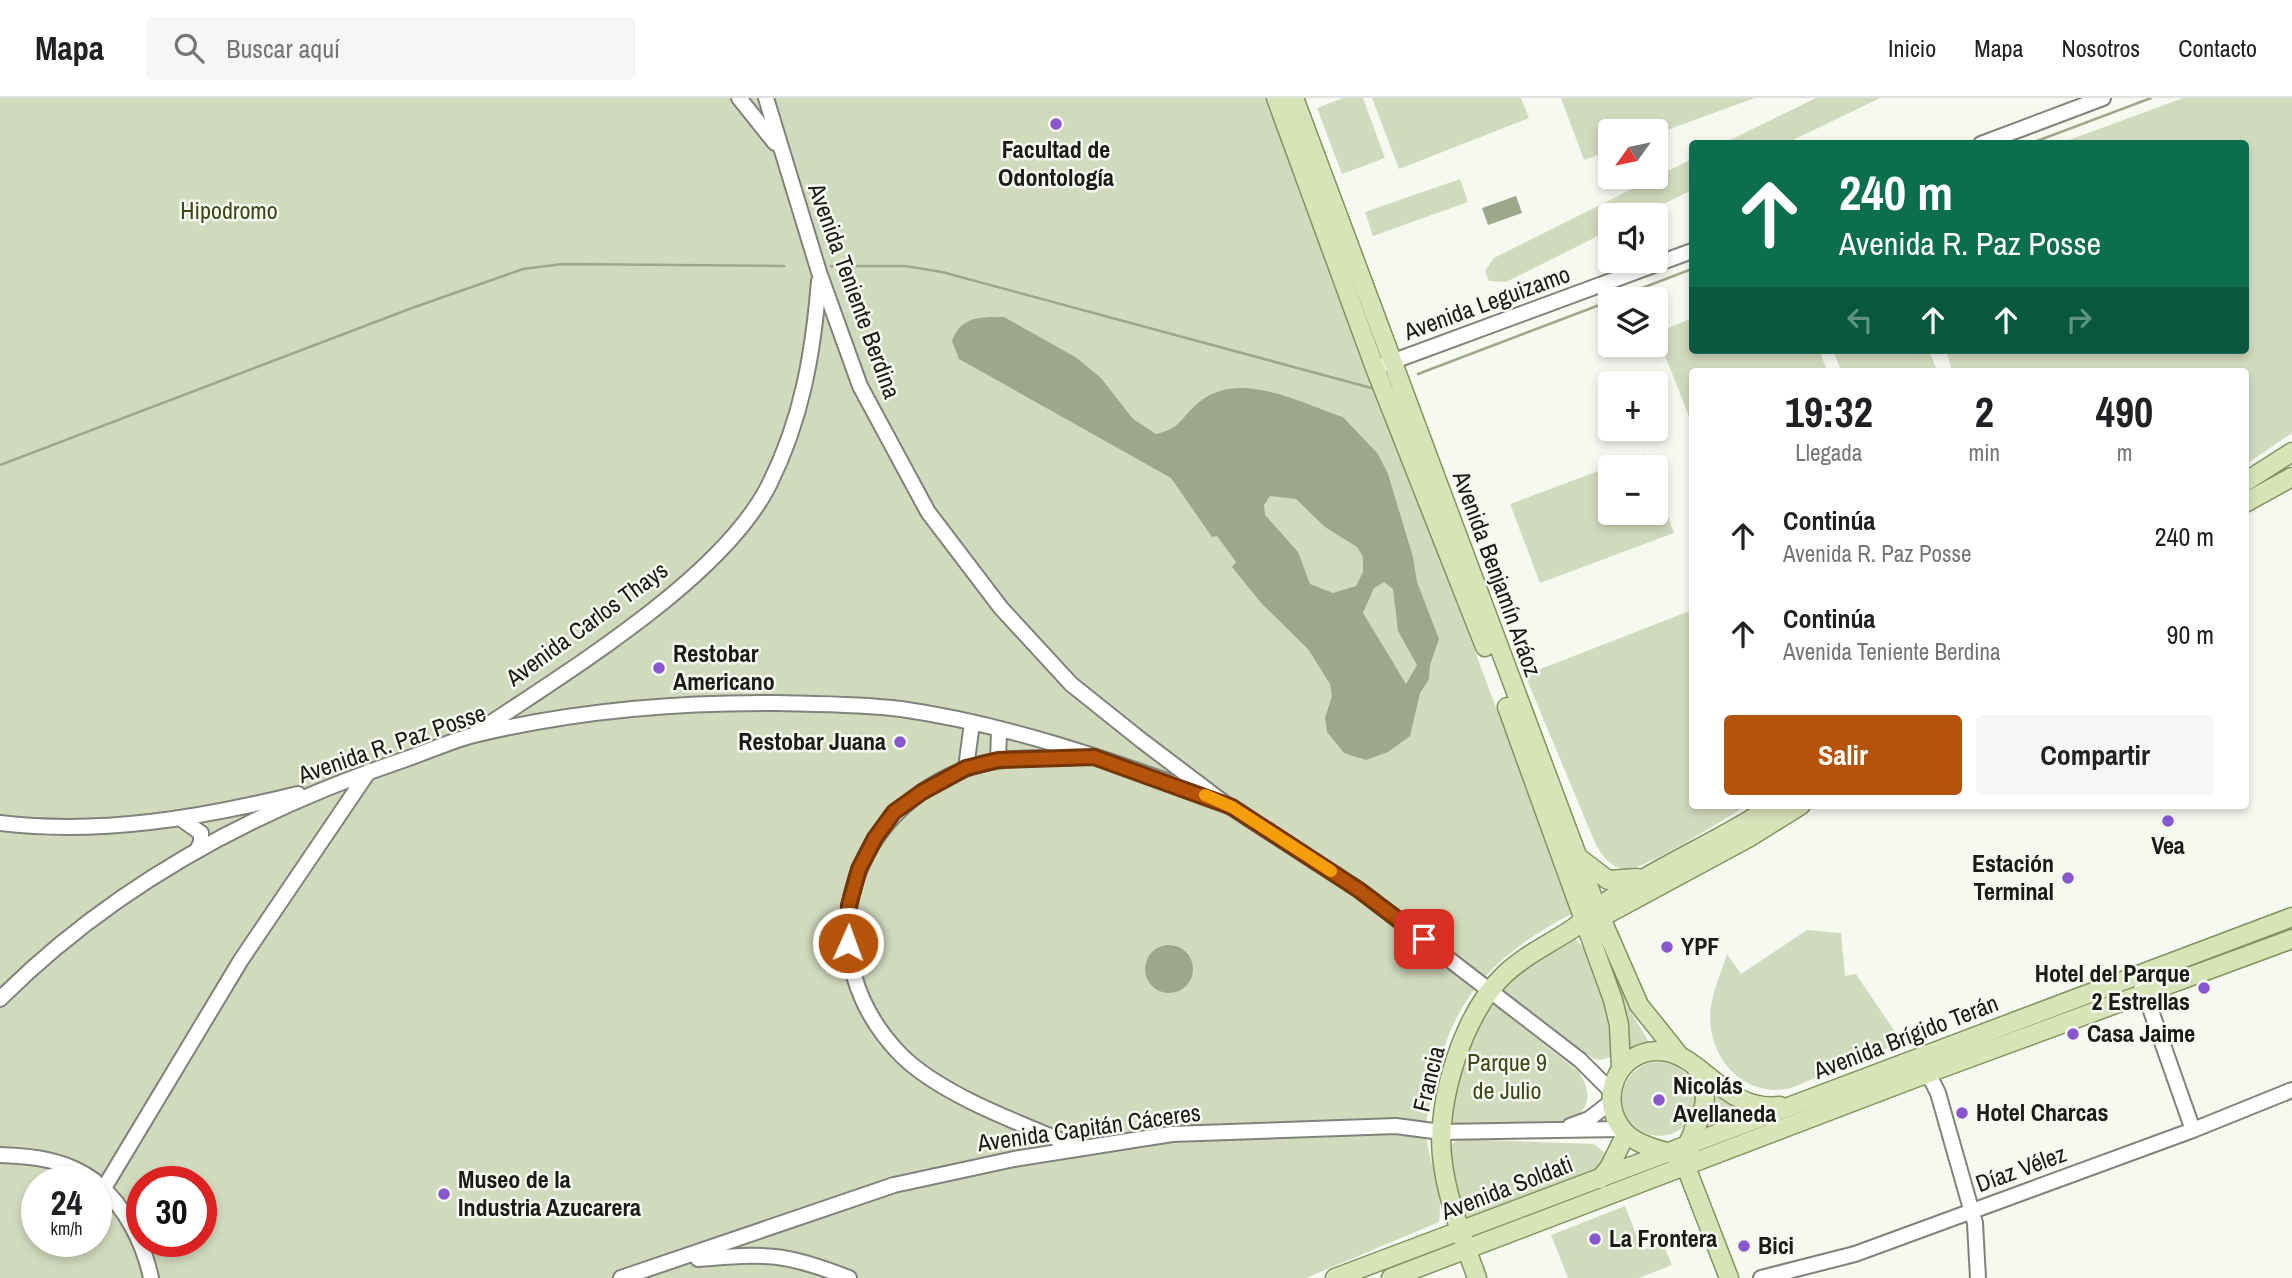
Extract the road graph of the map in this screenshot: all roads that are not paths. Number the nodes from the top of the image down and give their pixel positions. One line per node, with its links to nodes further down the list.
1 (739, 98): 7 (street)
2 (766, 98): 7 (street, Avenida Teniente Berdina)
3 (1276, 98): 10 (main road, Avenida Benjamín Aráoz)
4 (1294, 98): 10 (main road, Avenida Benjamín Aráoz)
5 (2103, 98): 6 (street)
6 (1992, 140)
7 (780, 149): 9 (street, Avenida Teniente Berdina)
8 (1689, 252): 10 (street, Avenida Leguizamo)
9 (819, 272): 17 (street, Avenida Carlos Thays); 23 (street, Avenida Teniente Berdina)
10 (1384, 365): 29 (main road, Avenida Benjamín Aráoz); 32 (main road, Avenida Benjamín Aráoz)
11 (2292, 452): 13 (main road)
12 (2292, 477): 14 (main road)
13 (2249, 479)
14 (2249, 501)
15 (972, 723): 16 (street, Avenida R. Paz Posse); 17 (street, Avenida R. Paz Posse); 20 (street)
16 (999, 731): 18 (street, Avenida R. Paz Posse); 19 (street)
17 (472, 736): 21 (street, Avenida R. Paz Posse)
18 (1094, 757): 19 (street); 23 (street, Avenida R. Paz Posse)
19 (998, 760): 20 (street)
20 (966, 768): 53 (street)
21 (369, 771): 22 (street, Avenida R. Paz Posse); 58 (street)
22 (327, 787): 26 (street); 28 (street, Avenida R. Paz Posse)
23 (1223, 802): 37 (street, Avenida Teniente Berdina)
24 (1767, 809): 30 (main road)
25 (1795, 809): 31 (main road)
26 (181, 819): 27 (street); 28 (street)
27 (0, 823)
28 (197, 850): 39 (street, Avenida R. Paz Posse)
29 (1575, 853): 30 (main road); 32 (main road, Avenida Benjamín Aráoz)
30 (1651, 875): 32 (main road)
31 (1627, 903): 32 (main road); 35 (main road)
32 (1594, 916): 35 (main road, Avenida Benjamín Aráoz); 37 (main road, Francia); 45 (main road, Avenida Benjamín Aráoz)
33 (2292, 916): 36 (main road, Avenida Brígido Terán)
34 (2292, 939): 38 (main road, Avenida Brígido Terán)
35 (1620, 964): 40 (main road, Avenida Benjamín Aráoz)
36 (2138, 974): 38 (street); 42 (main road, Avenida Brígido Terán)
37 (1491, 991): 45 (street, Avenida Teniente Berdina); 52 (main road, Francia)
38 (2145, 993): 41 (main road, Avenida Brígido Terán); 49 (street)
39 (0, 999)
40 (1679, 1055): 43 (main road); 45 (main road)
41 (1957, 1062): 44 (main road, Avenida Brígido Terán); 47 (street)
42 (1896, 1067): 44 (street); 48 (main road, Avenida Brígido Terán)
43 (1697, 1070): 48 (main road); 54 (main road)
44 (1925, 1074): 47 (street); 54 (main road, Avenida Brígido Terán)
45 (1615, 1084): 50 (street); 51 (main road)
46 (2292, 1090): 49 (street, Díaz Vélez)
47 (1938, 1093): 61 (street)
48 (1811, 1100): 54 (main road, Avenida Brígido Terán)
49 (2193, 1130): 61 (street, Díaz Vélez)
50 (1556, 1131): 51 (street, Avenida Capitán Cáceres); 52 (street, Avenida Capitán Cáceres)
51 (1624, 1131): 56 (main road); 59 (main road)
52 (1441, 1132): 53 (street, Avenida Capitán Cáceres); 62 (main road, Francia)
53 (1080, 1149): 64 (street, Avenida Capitán Cáceres)
54 (1687, 1153): 56 (main road); 56 (main road); 56 (main road); 71 (main road)
55 (0, 1155): 57 (street)
56 (1653, 1161): 59 (main road, Avenida Soldati); 63 (main road, Avenida Soldati)
57 (68, 1166)
58 (110, 1166)
59 (1600, 1179): 62 (main road, Avenida Soldati)
60 (112, 1204): 65 (street)
61 (1972, 1211): 72 (street, Díaz Vélez); 73 (street)
62 (1461, 1231): 63 (main road, Francia); 68 (main road, Avenida Soldati)
63 (1467, 1249): 69 (main road, Avenida Soldati); 70 (main road, Francia)
64 (676, 1261): 66 (street, Avenida Capitán Cáceres); 67 (street)
65 (151, 1278)
66 (621, 1278)
67 (849, 1278)
68 (1335, 1278)
69 (1391, 1278)
70 (1477, 1278)
71 (1729, 1278)
72 (1761, 1278)
73 (1978, 1278)

